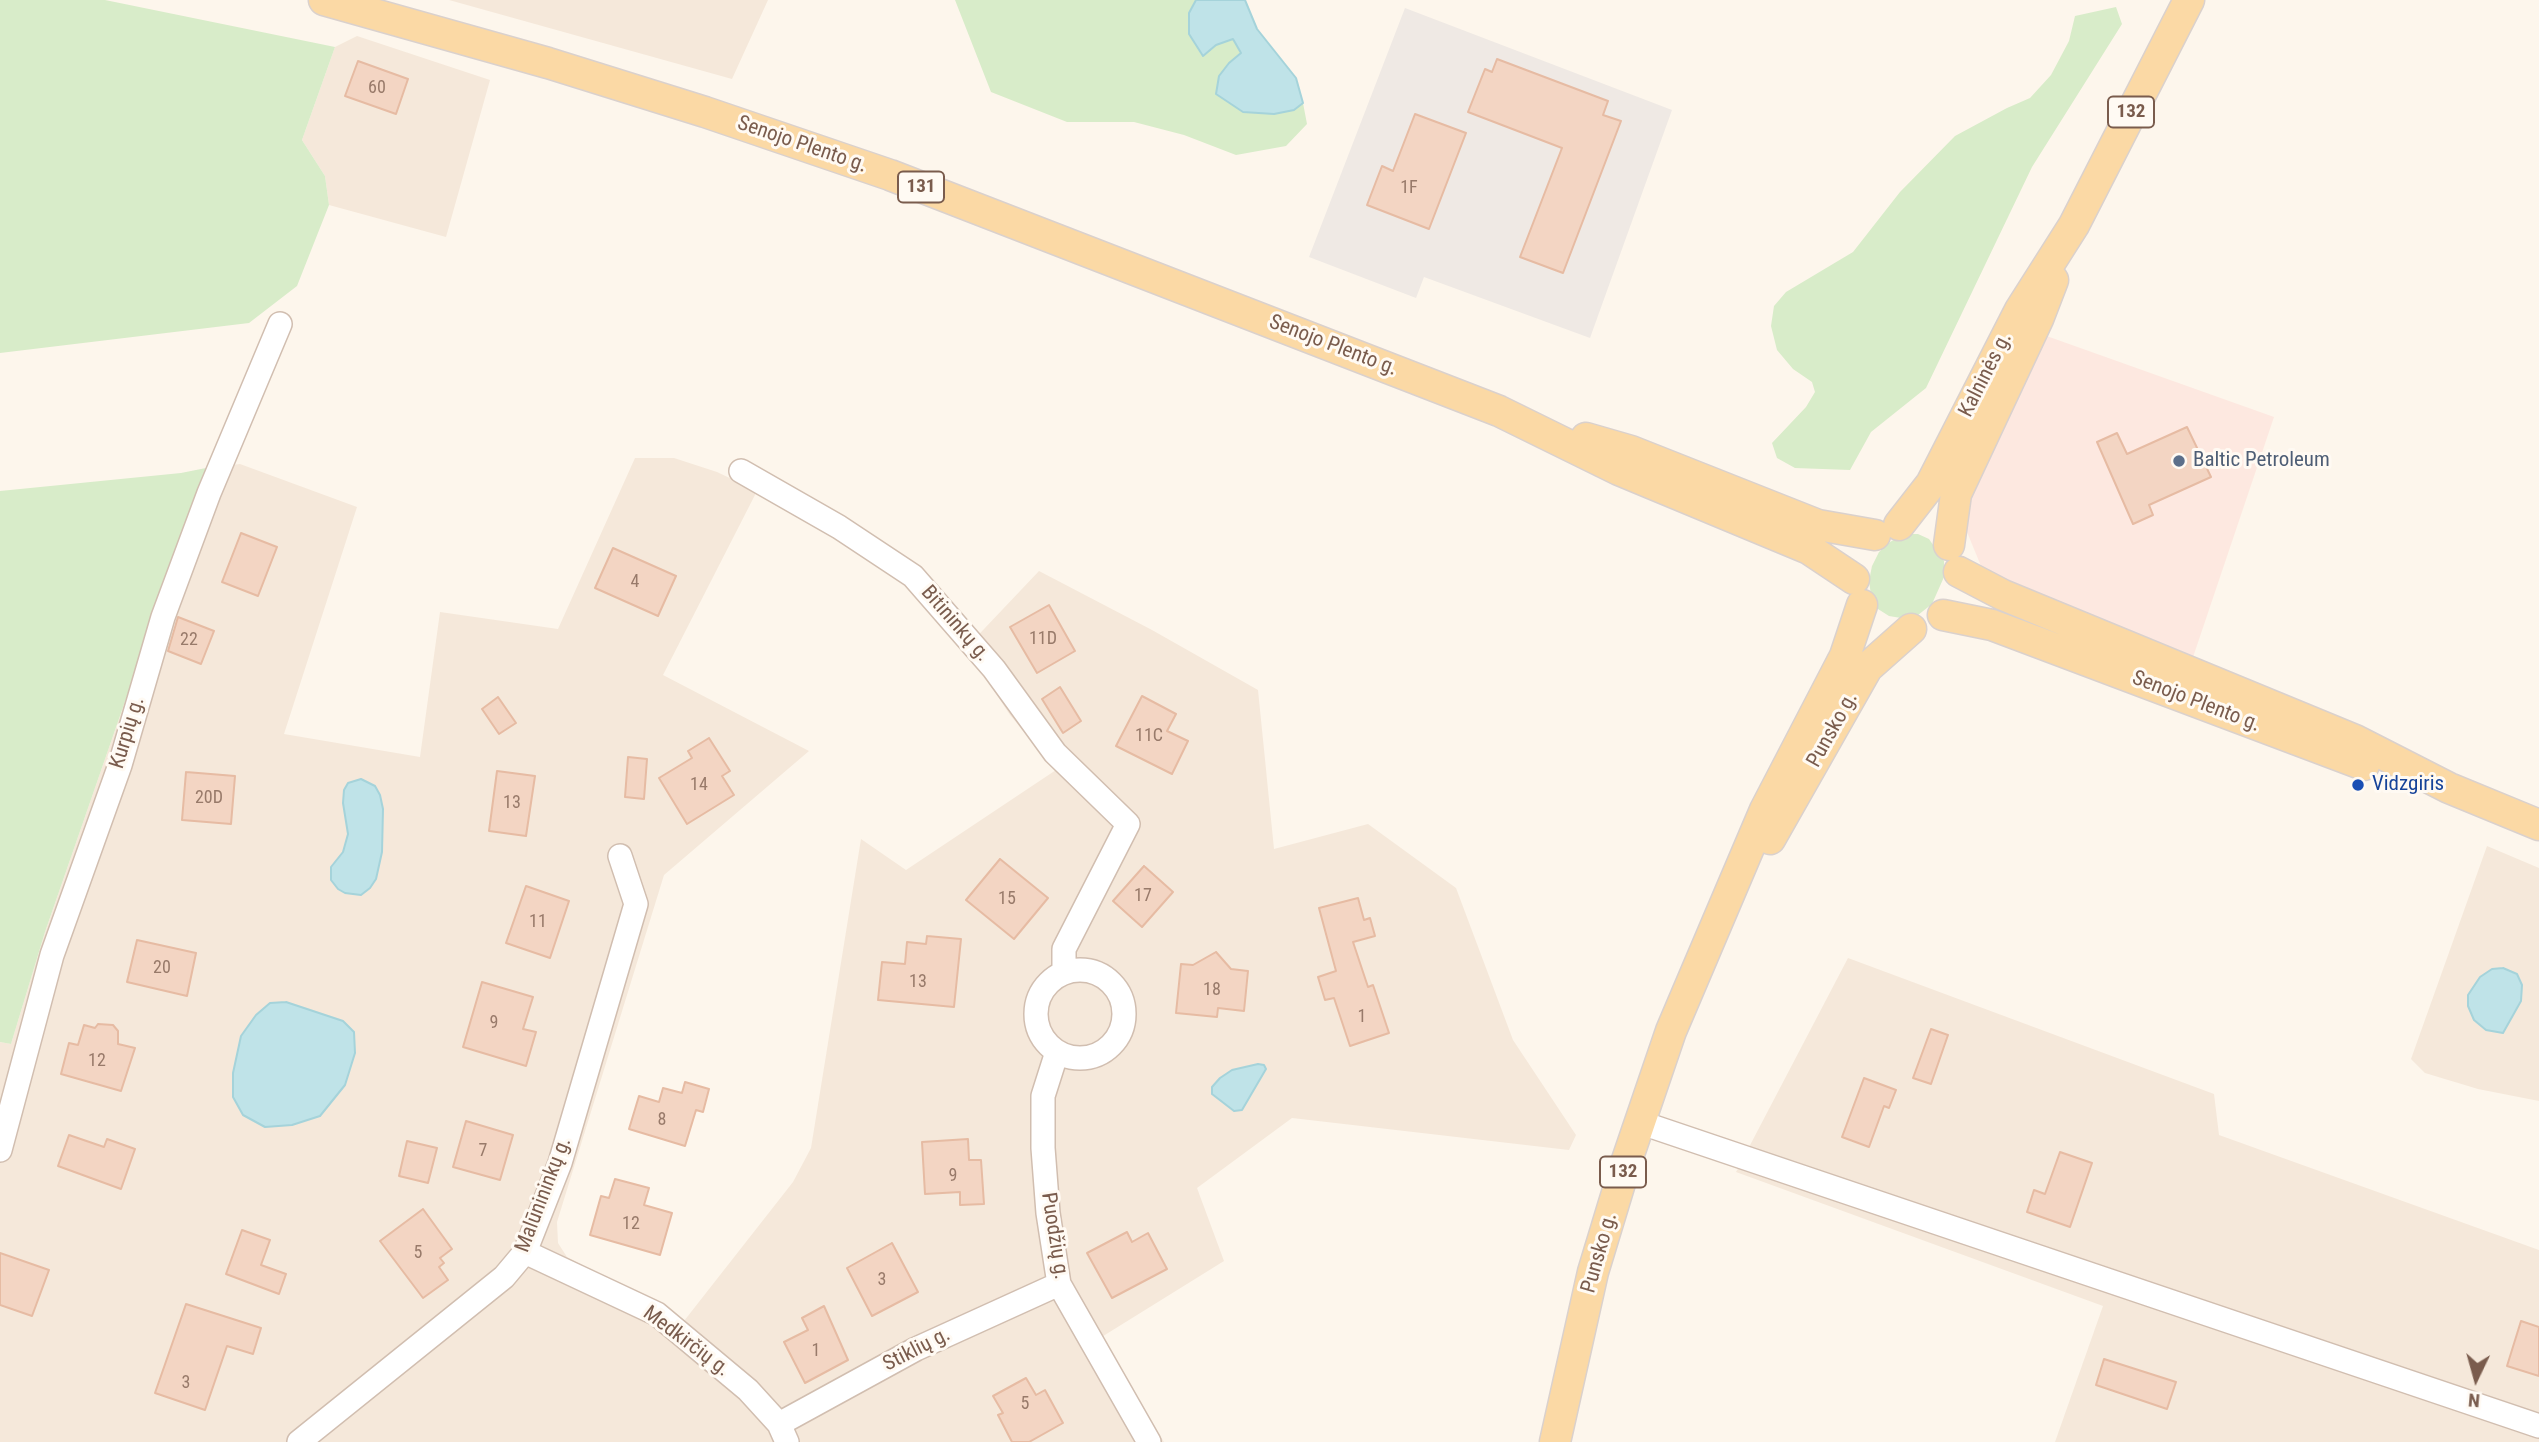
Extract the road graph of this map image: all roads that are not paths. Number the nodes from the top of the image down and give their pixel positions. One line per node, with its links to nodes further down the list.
1 (2189, 0): 3 (main road, Kalninės g. / 132)
2 (327, 1): 5 (main road, Senojo Plento g. / 131)
3 (2074, 225): 7 (main road, Kalninės g.); 8 (main road, Kalninės g.)
4 (280, 324): 19 (street, Kurpių g.)
5 (1499, 411): 7 (main road, Senojo Plento g.); 9 (main road, Senojo Plento g.)
6 (741, 471): 16 (street, Bitininkų g.)
7 (1887, 530): 8 (main road); 9 (main road)
8 (1954, 559): 10 (main road); 12 (main road, Senojo Plento g.)
9 (1858, 592): 11 (main road); 15 (main road, Punsko g.)
10 (1942, 615): 11 (main road); 12 (main road, Senojo Plento g.)
11 (1911, 629): 15 (main road, Punsko g.)
12 (2449, 788): 13 (main road, Senojo Plento g.)
13 (2539, 825)
14 (620, 856): 20 (street, Malūnininkų g.)
15 (1723, 913): 18 (main road, Punsko g. / 132)
16 (1064, 973): 17 (street); 17 (street)
17 (1057, 1052): 21 (street, Puodžių g.)
18 (1639, 1122): 22 (street); 26 (main road, Punsko g. / 132)
19 (0, 1150)
20 (525, 1252): 23 (street, Medkirčių g.); 24 (street, Malūnininkų g.)
21 (1059, 1284): 23 (street, Stiklių g.); 25 (street, Puodžių g.)
22 (2539, 1426)
23 (783, 1433)
24 (299, 1442)
25 (1149, 1442)
26 (1555, 1442)

